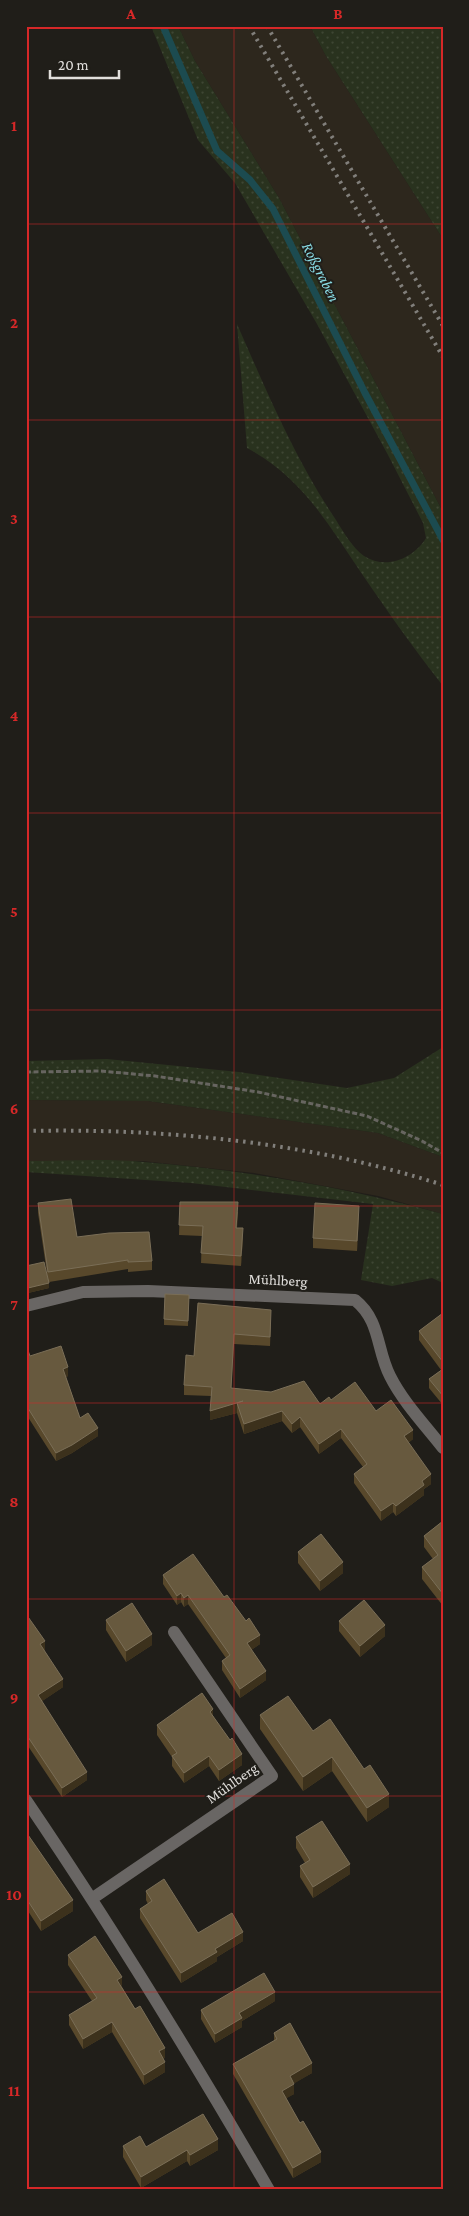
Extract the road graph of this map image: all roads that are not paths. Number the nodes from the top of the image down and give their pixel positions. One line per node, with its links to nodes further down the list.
1 (26, 1306): 2 (street, Mühlberg)
2 (443, 1448)
3 (174, 1632): 5 (street, Mühlberg)
4 (26, 1800): 5 (street)
5 (92, 1898): 6 (street)
6 (269, 2190)

